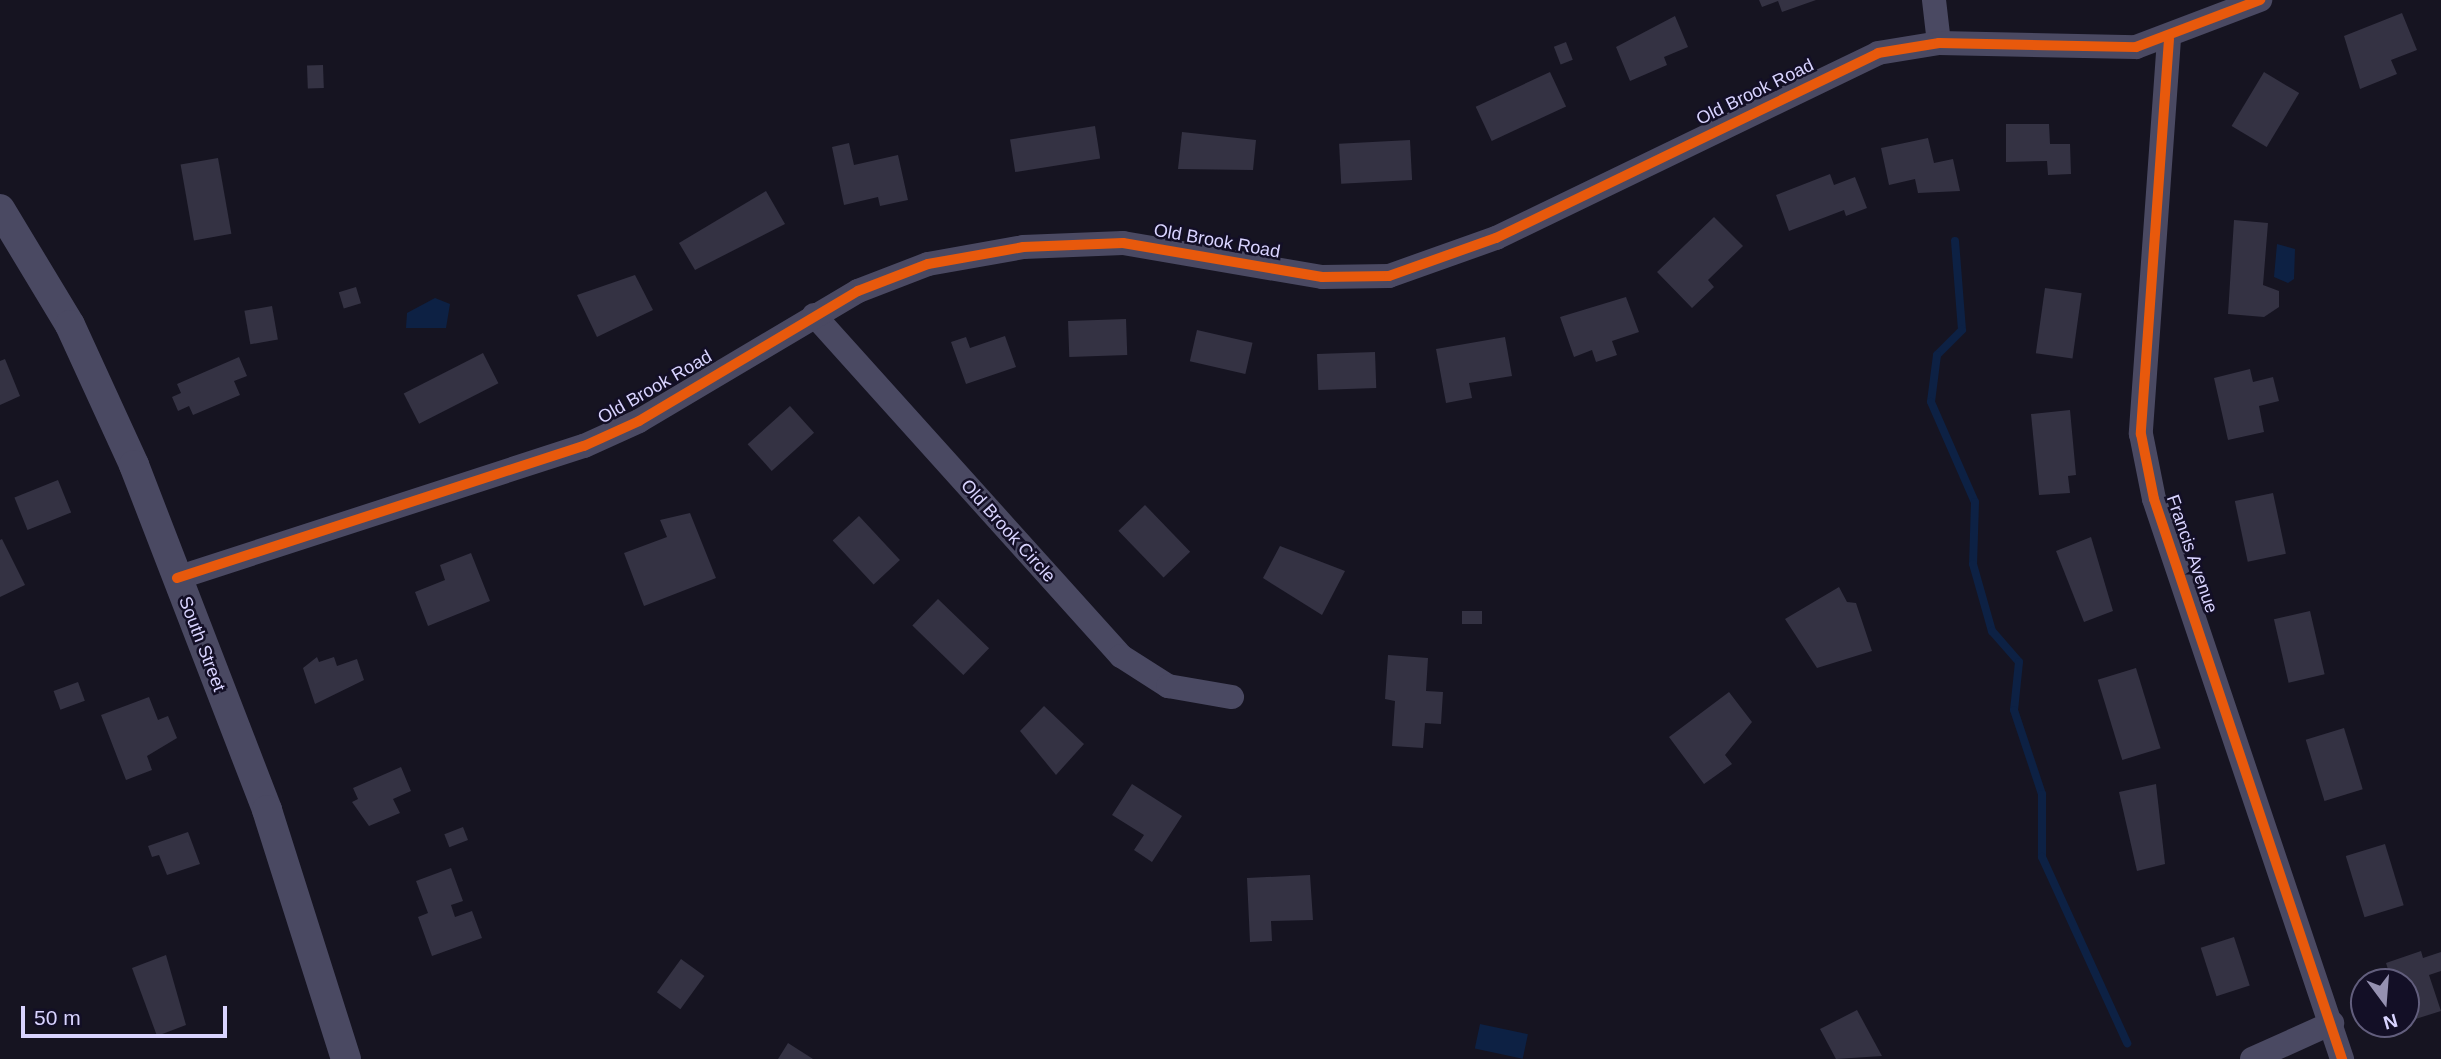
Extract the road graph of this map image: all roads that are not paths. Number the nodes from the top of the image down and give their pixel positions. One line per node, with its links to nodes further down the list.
1 (1934, 0): 4 (street)
2 (2260, 0): 3 (street, Old Brook Road)
3 (2169, 39): 4 (street, Old Brook Road); 9 (street, Francis Avenue)
4 (1939, 43): 6 (street, Old Brook Road)
5 (0, 209): 7 (street, South Street)
6 (814, 316): 7 (street, Old Brook Road); 8 (street, Old Brook Circle)
7 (177, 578): 10 (street, South Street)
8 (1233, 697)
9 (2332, 1023): 11 (street); 12 (street, Francis Avenue)
10 (346, 1059)
11 (2252, 1059)
12 (2342, 1059)

